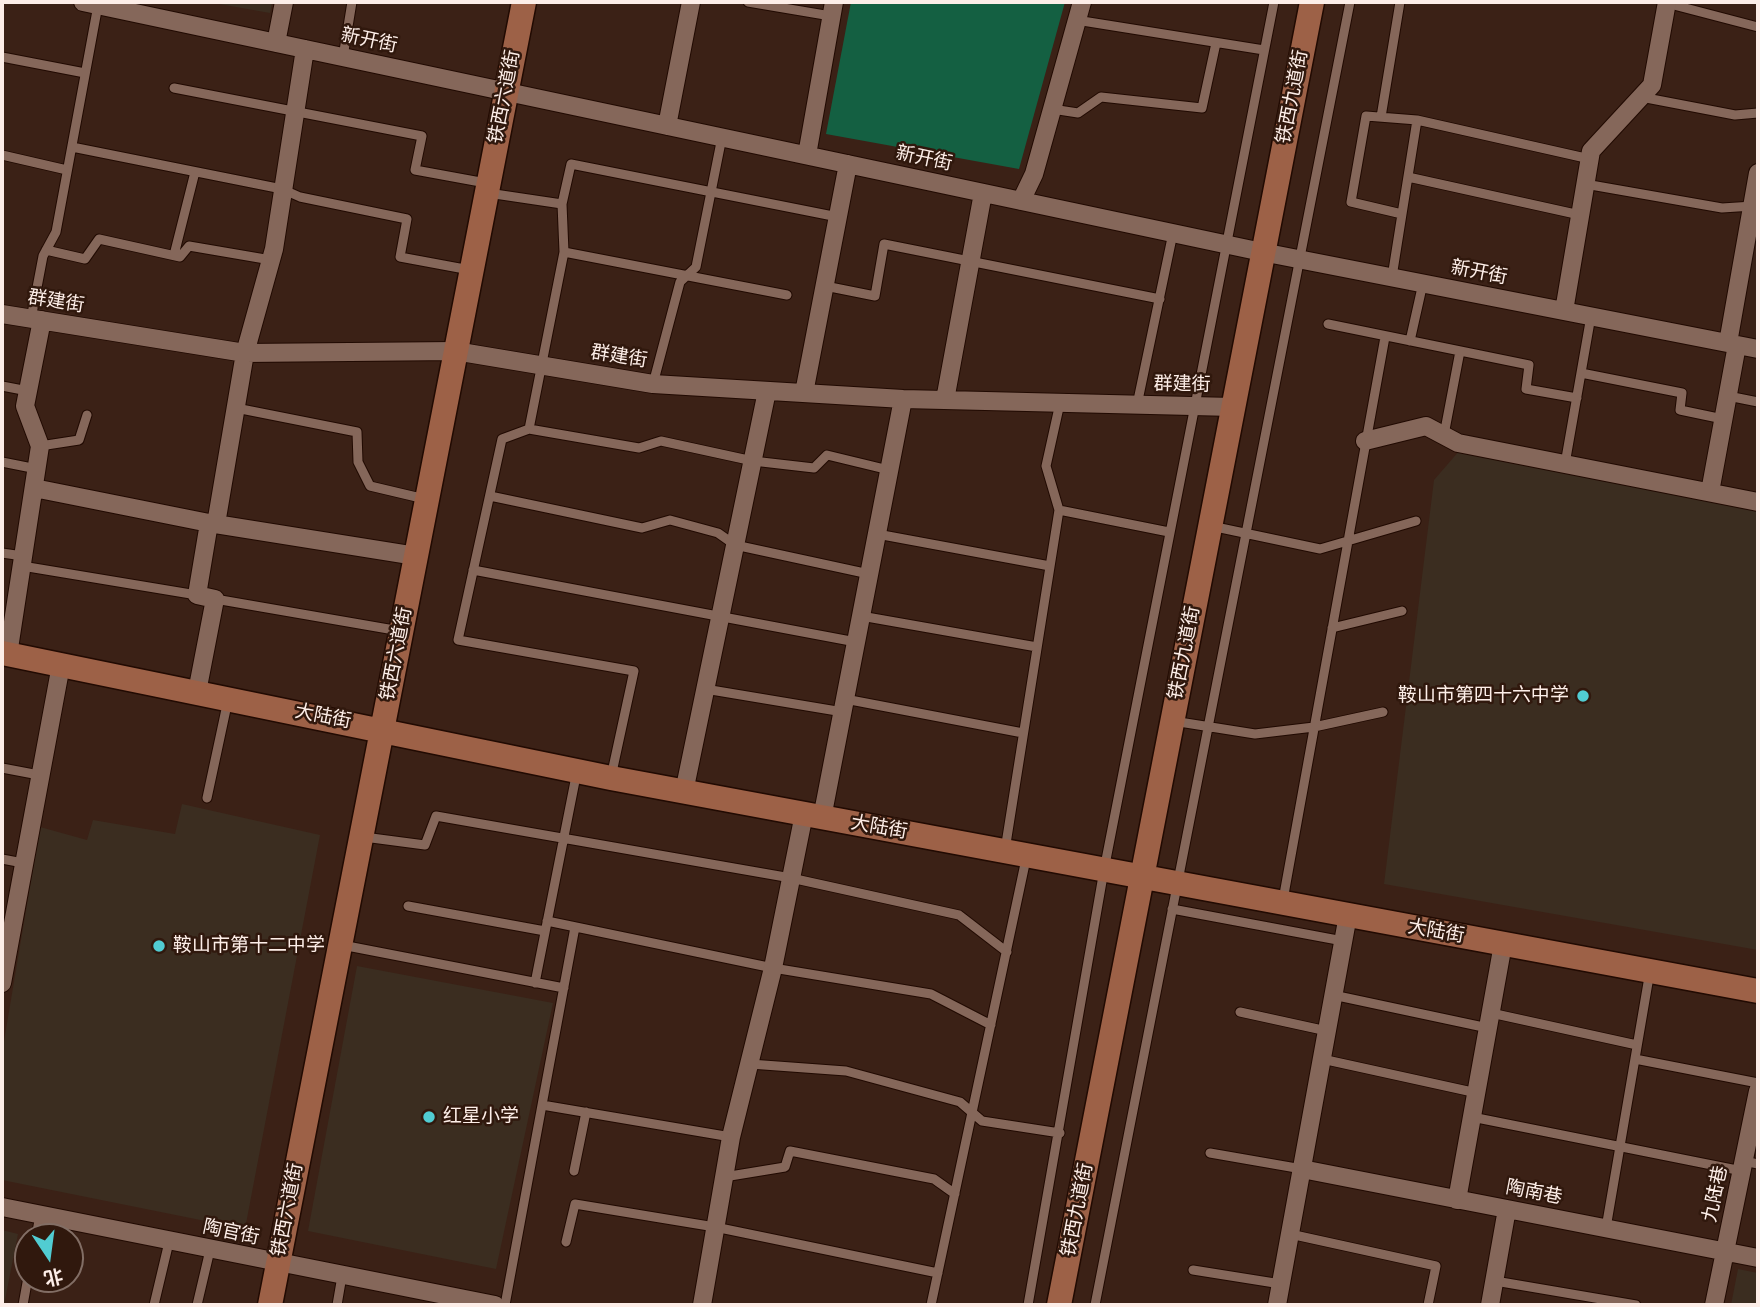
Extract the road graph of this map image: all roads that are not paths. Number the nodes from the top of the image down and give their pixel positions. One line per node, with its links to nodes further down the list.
1 (284, 2): 16 (street)
2 (352, 2): 21 (lane)
3 (524, 2): 24 (main road, 铁西六道街)
4 (691, 2): 31 (street)
5 (748, 2): 13 (lane)
6 (1082, 2): 14 (street)
7 (1274, 2): 19 (lane)
8 (1312, 2): 57 (main road, 铁西九道街)
9 (1350, 2): 59 (lane)
10 (1401, 2): 29 (lane)
11 (90, 3): 16 (street, 新开街); 22 (lane)
12 (1667, 3): 15 (lane); 25 (street)
13 (833, 9): 35 (street)
14 (1076, 20): 17 (lane); 26 (street)
15 (1758, 27)
16 (276, 43): 18 (street, 新开街)
17 (1216, 43): 19 (lane); 26 (lane)
18 (305, 49): 21 (street, 新开街); 27 (street)
19 (1264, 50): 54 (lane)
20 (2, 57): 22 (lane)
21 (343, 57): 24 (street, 新开街)
22 (85, 73): 33 (lane)
23 (174, 88): 27 (lane)
24 (506, 92): 31 (street, 新开街); 43 (main road, 铁西六道街)
25 (1641, 97): 28 (lane); 36 (street)
26 (1052, 109): 47 (street)
27 (293, 110): 43 (lane); 44 (street)
28 (1758, 113)
29 (1381, 117): 30 (lane); 50 (lane)
30 (1417, 120): 36 (lane); 41 (lane)
31 (667, 125): 32 (street, 新开街)
32 (722, 137): 35 (street, 新开街); 45 (lane)
33 (72, 147): 38 (lane); 39 (lane)
34 (2, 155): 38 (lane)
35 (807, 155): 37 (street, 新开街)
36 (1590, 159): 42 (street)
37 (848, 164): 46 (street, 新开街); 52 (street)
38 (68, 170): 55 (lane)
39 (195, 172): 44 (lane); 58 (lane)
40 (1758, 173): 49 (street)
41 (1408, 177): 50 (lane); 51 (lane)
42 (1585, 184): 49 (lane); 51 (street)
43 (487, 188): 48 (lane); 62 (main road, 铁西六道街)
44 (282, 189): 60 (street); 62 (lane)
45 (711, 192): 48 (lane); 52 (lane); 63 (lane)
46 (983, 193): 47 (street, 新开街); 61 (street)
47 (1021, 201): 53 (street, 新开街)
48 (562, 204): 56 (lane)
49 (1755, 207): 76 (street)
50 (1402, 214): 64 (lane)
51 (1580, 215): 69 (street)
52 (838, 217): 66 (street)
53 (1174, 233): 54 (street, 新开街); 68 (lane)
54 (1224, 244): 57 (street, 新开街); 95 (lane)
55 (46, 250): 58 (lane); 72 (lane)
56 (564, 252): 63 (lane); 81 (lane)
57 (1262, 252): 59 (street, 新开街); 97 (main road, 铁西九道街)
58 (174, 256): 60 (lane)
59 (1298, 259): 64 (street, 新开街); 120 (lane)
60 (271, 260): 80 (street)
61 (971, 262): 66 (lane); 68 (lane); 91 (street)
62 (471, 270): 78 (main road, 铁西六道街)
63 (686, 276): 67 (lane); 83 (lane)
64 (1392, 277): 65 (street, 新开街)
65 (1423, 283): 69 (street, 新开街); 75 (lane)
66 (825, 286): 87 (street)
67 (787, 295)
68 (1160, 299): 94 (lane)
69 (1564, 311): 71 (street, 新开街)
70 (2, 314): 72 (street, 群建街)
71 (1591, 316): 76 (street, 新开街); 82 (lane)
72 (37, 320): 80 (street, 群建街); 85 (street)
73 (1328, 324): 74 (lane)
74 (1385, 337): 75 (lane); 102 (lane)
75 (1410, 341): 79 (lane)
76 (1733, 344): 77 (street, 新开街); 88 (street)
77 (1758, 349)
78 (455, 351): 80 (street, 群建街); 81 (street, 群建街); 112 (main road, 铁西六道街)
79 (1460, 351): 89 (lane); 101 (lane)
80 (245, 353): 96 (street)
81 (543, 366): 83 (street, 群建街); 100 (lane)
82 (1581, 373): 89 (lane); 99 (lane)
83 (653, 384): 86 (street, 群建街)
84 (2, 386): 85 (lane)
85 (28, 391): 103 (street)
86 (767, 391): 87 (street, 群建街); 104 (street)
87 (804, 393): 90 (street, 群建街)
88 (1728, 396): 92 (lane); 99 (street)
89 (1577, 398): 106 (lane)
90 (903, 400): 91 (street, 群建街); 108 (street)
91 (945, 401): 93 (street, 群建街)
92 (1758, 402)
93 (1060, 403): 94 (street, 群建街); 114 (lane)
94 (1137, 405): 95 (street, 群建街)
95 (1193, 407): 97 (street, 群建街); 118 (lane)
96 (236, 408): 112 (lane); 116 (street)
97 (1233, 408): 117 (main road, 铁西九道街)
98 (87, 415): 103 (lane)
99 (1723, 419): 110 (street)
100 (529, 429): 104 (lane); 111 (lane)
101 (1444, 435): 102 (street); 106 (street)
102 (1366, 441): 121 (lane)
103 (40, 446): 107 (street)
104 (752, 461): 108 (lane); 122 (street)
105 (2, 462): 107 (lane)
106 (1565, 464): 110 (street)
107 (37, 469): 109 (street)
108 (889, 470): 119 (street)
109 (34, 488): 116 (street); 125 (street)
110 (1710, 492): 113 (street)
111 (490, 496): 122 (lane); 127 (lane)
112 (427, 500): 124 (main road, 铁西六道街)
113 (1758, 502)
114 (1059, 510): 118 (lane); 126 (lane)
115 (1416, 521): 121 (lane)
116 (212, 523): 124 (street); 129 (street)
117 (1209, 525): 120 (lane); 145 (main road, 铁西九道街)
118 (1169, 532): 162 (lane)
119 (877, 534): 126 (lane); 128 (street)
120 (1245, 534): 121 (lane); 146 (lane)
121 (1348, 542): 134 (lane)
122 (735, 545): 128 (lane); 133 (street)
123 (2, 553): 125 (lane)
124 (416, 556): 135 (main road, 铁西六道街)
125 (22, 561): 129 (lane); 138 (street)
126 (1050, 566): 137 (lane)
127 (473, 570): 133 (lane); 153 (lane)
128 (869, 574): 132 (street)
129 (197, 595): 130 (street)
130 (215, 599): 135 (lane); 141 (street)
131 (1402, 611): 134 (lane)
132 (861, 616): 136 (street); 137 (lane)
133 (720, 618): 136 (lane); 140 (street)
134 (1332, 628): 147 (lane)
135 (401, 632): 148 (main road, 铁西六道街)
136 (856, 642): 143 (street)
137 (1037, 647): 149 (lane)
138 (5, 654): 139 (main road, 大陆街)
139 (61, 665): 141 (main road, 大陆街); 152 (street)
140 (705, 689): 143 (lane); 154 (street)
141 (197, 692): 142 (main road, 大陆街)
142 (228, 699): 148 (main road, 大陆街); 155 (lane)
143 (844, 705): 149 (lane); 156 (street)
144 (1383, 712): 147 (lane)
145 (1172, 721): 146 (lane); 163 (main road, 铁西九道街)
146 (1208, 727): 147 (lane); 165 (lane)
147 (1314, 727): 166 (lane)
148 (383, 729): 151 (main road, 大陆街); 157 (main road, 铁西六道街)
149 (1023, 733): 159 (lane)
150 (2, 768): 152 (lane)
151 (577, 771): 153 (main road, 大陆街); 158 (lane)
152 (39, 775): 161 (street)
153 (611, 778): 154 (main road, 大陆街)
154 (684, 792): 156 (main road, 大陆街)
155 (207, 798)
156 (813, 816): 159 (main road, 大陆街); 164 (street)
157 (362, 836): 158 (lane); 174 (main road, 铁西六道街)
158 (564, 840): 164 (lane); 170 (lane)
159 (1016, 853): 162 (main road, 大陆街); 176 (lane)
160 (2, 859): 161 (lane)
161 (23, 863): 175 (street)
162 (1104, 870): 163 (main road, 大陆街); 199 (lane)
163 (1142, 877): 165 (main road, 大陆街); 237 (main road, 铁西九道街)
164 (791, 878): 176 (lane); 177 (street)
165 (1177, 883): 166 (main road, 大陆街); 168 (lane)
166 (1283, 903): 169 (main road, 大陆街)
167 (408, 906): 170 (lane)
168 (1172, 909): 172 (lane); 238 (lane)
169 (1348, 915): 172 (street); 173 (main road, 大陆街)
170 (546, 926): 171 (lane); 180 (lane)
171 (575, 927): 177 (lane); 181 (lane)
172 (1343, 941): 183 (street)
173 (1503, 944): 178 (main road, 大陆街); 185 (street)
174 (340, 945): 180 (lane); 221 (main road, 铁西六道街)
175 (5, 950): 179 (street)
176 (1007, 952): 186 (lane)
177 (774, 968): 186 (lane); 191 (street)
178 (1650, 971): 182 (main road, 大陆街); 188 (lane)
179 (2, 983)
180 (535, 983): 181 (lane)
181 (564, 988): 195 (lane)
182 (1758, 991)
183 (1333, 995): 185 (lane); 187 (street)
184 (1240, 1012): 187 (lane)
185 (1490, 1021): 188 (lane); 194 (street)
186 (991, 1025): 197 (lane)
187 (1327, 1031): 189 (street)
188 (1637, 1045): 190 (lane)
189 (1322, 1059): 194 (lane); 204 (street)
190 (1635, 1059): 192 (lane); 201 (lane)
191 (750, 1064): 197 (lane); 200 (street)
192 (1758, 1083)
193 (1758, 1091): 203 (street, 九陆巷)
194 (1477, 1093): 198 (street)
195 (542, 1105): 196 (lane); 233 (lane)
196 (586, 1112): 200 (lane); 205 (lane)
197 (973, 1112): 199 (lane); 207 (lane)
198 (1472, 1117): 201 (lane); 208 (street)
199 (1060, 1133): 236 (lane)
200 (731, 1137): 206 (street)
201 (1620, 1146): 203 (lane); 214 (lane)
202 (1210, 1153): 204 (lane)
203 (1748, 1165): 219 (street, 九陆巷)
204 (1302, 1169): 208 (street, 陶南巷); 215 (street)
205 (574, 1171)
206 (724, 1177): 207 (lane); 213 (street)
207 (955, 1194): 223 (lane)
208 (1457, 1199): 210 (street, 陶南巷)
209 (2, 1208): 211 (street, 陶官街)
210 (1507, 1209): 214 (street, 陶南巷); 225 (street)
211 (40, 1215): 212 (lane); 216 (street, 陶官街)
212 (39, 1223)
213 (715, 1227): 217 (lane); 223 (lane); 234 (street)
214 (1605, 1228): 219 (street, 陶南巷)
215 (1290, 1234): 226 (street); 240 (lane)
216 (169, 1242): 218 (street, 陶官街); 228 (lane)
217 (566, 1242)
218 (210, 1250): 221 (street, 陶官街); 229 (lane)
219 (1726, 1251): 220 (street, 陶南巷); 243 (street, 九陆巷)
220 (1758, 1258)
221 (277, 1264): 224 (street, 陶官街); 230 (main road, 铁西六道街)
222 (1193, 1270): 226 (lane)
223 (938, 1273): 235 (lane)
224 (342, 1276): 227 (street, 陶官街); 231 (lane)
225 (1495, 1281): 241 (street); 242 (lane)
226 (1281, 1284): 239 (street)
227 (438, 1300): 232 (street, 陶官街)
228 (154, 1305)
229 (197, 1305)
230 (270, 1305)
231 (337, 1305)
232 (495, 1305)
233 (505, 1305)
234 (702, 1305)
235 (931, 1305)
236 (1028, 1305)
237 (1059, 1305)
238 (1095, 1305)
239 (1277, 1305)
240 (1428, 1305)
241 (1490, 1305)
242 (1636, 1305)
243 (1714, 1305)

